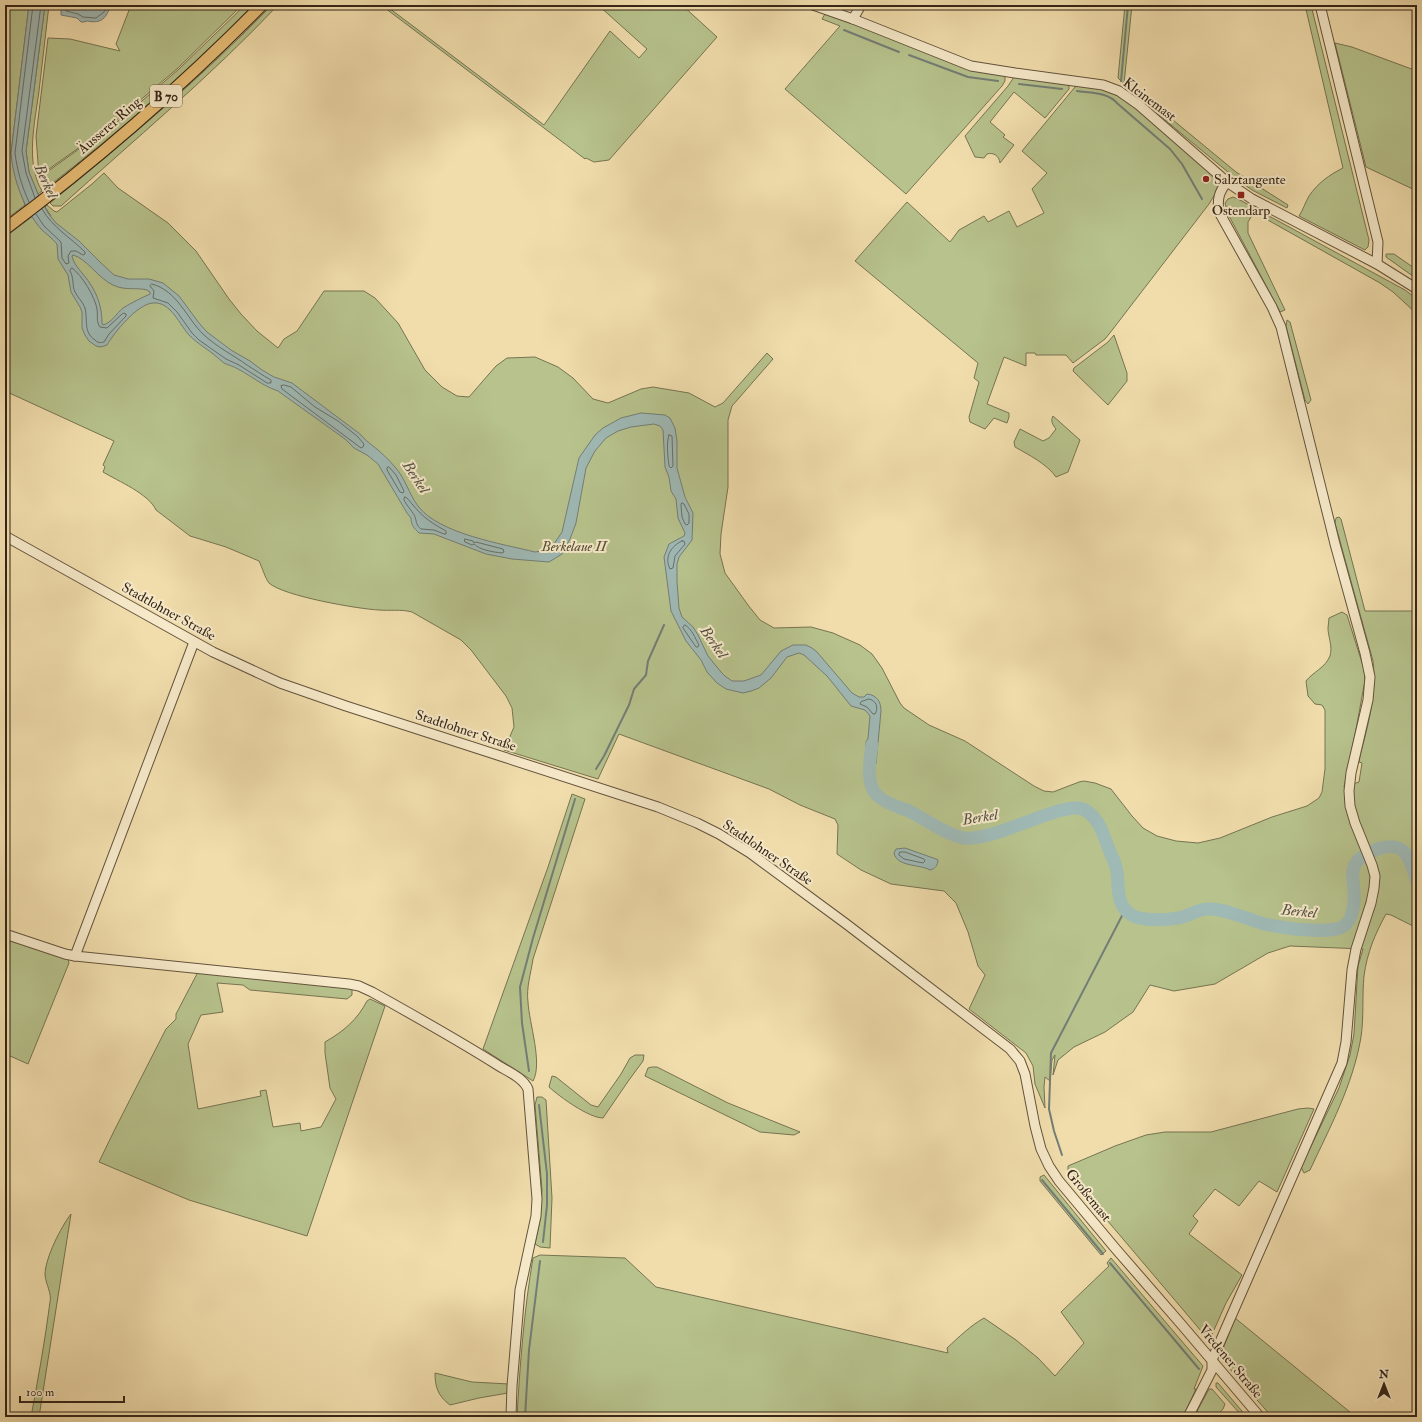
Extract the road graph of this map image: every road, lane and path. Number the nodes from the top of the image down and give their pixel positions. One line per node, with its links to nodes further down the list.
1 (262, 5): 7 (main road, Äusserer Ring / B 70)
2 (813, 5): 5 (street, Kleinemast)
3 (861, 5): 5 (street)
4 (1320, 5): 8 (street)
5 (853, 19): 6 (street, Kleinemast)
6 (1227, 182): 8 (street, Kleinemast); 16 (street)
7 (9, 225)
8 (1377, 264): 9 (street, Kleinemast)
9 (1417, 289)
10 (5, 536): 11 (street, Stadtlohner Straße)
11 (194, 642): 13 (street); 14 (street, Stadtlohner Straße)
12 (5, 934): 13 (street)
13 (75, 956): 17 (street)
14 (1020, 1061): 15 (street, Großemast)
15 (1181, 1324): 16 (street, Vredener Straße)
16 (1212, 1360): 18 (street); 19 (street, Vredener Straße)
17 (511, 1417)
18 (1188, 1417)
19 (1260, 1417)

